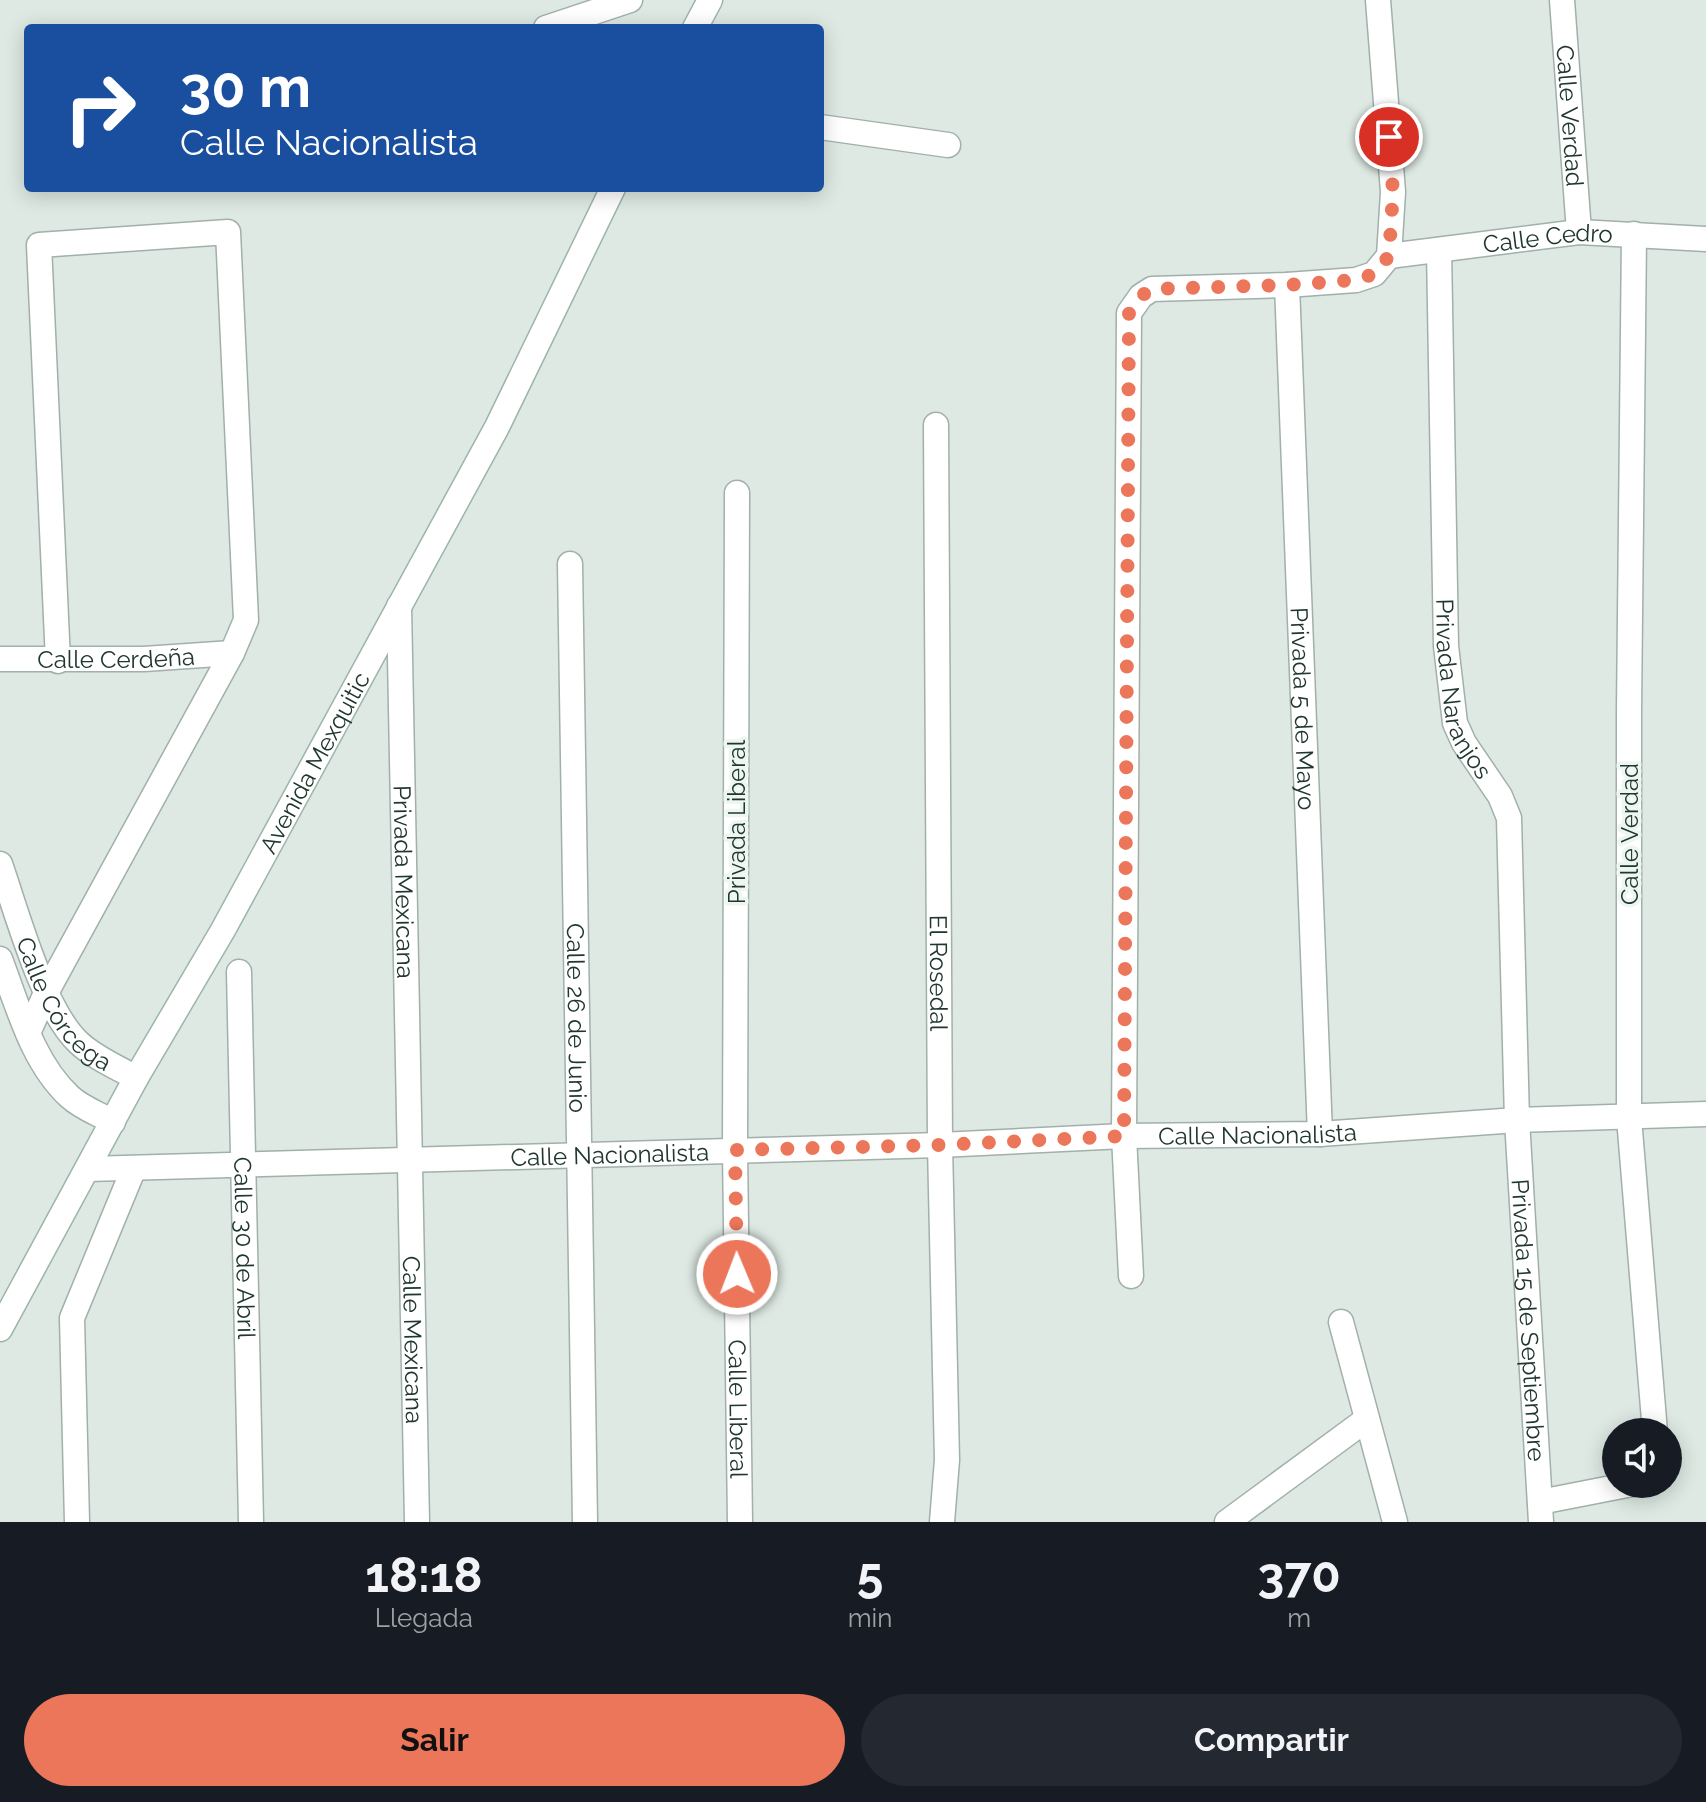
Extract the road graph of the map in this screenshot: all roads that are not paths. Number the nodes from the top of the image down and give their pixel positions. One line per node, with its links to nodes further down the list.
1 (630, 0): 5 (street)
2 (710, 0): 6 (street)
3 (1378, 0): 14 (street)
4 (1562, 0): 10 (street, Calle Verdad)
5 (558, 24)
6 (697, 24)
7 (824, 128): 8 (street)
8 (948, 145)
9 (611, 192): 19 (street, Avenida Mexquitic)
10 (1579, 232): 11 (street, Calle Cedro); 13 (street, Calle Cedro)
11 (1634, 234): 12 (street, Calle Cedro); 30 (street, Calle Verdad)
12 (1706, 239)
13 (1439, 250): 14 (street, Calle Cedro); 31 (street, Privada Naranjos)
14 (1389, 256): 15 (street)
15 (1287, 285): 33 (street, Privada 5 de Mayo); 34 (street)
16 (936, 425): 35 (street, El Rosedal)
17 (737, 493): 36 (street, Privada Liberal)
18 (570, 564): 37 (street, Calle 26 de Junio)
19 (399, 606): 28 (street, Avenida Mexquitic); 38 (street, Privada Mexicana)
20 (232, 653): 22 (street, Calle Cerdeña); 22 (street); 26 (street)
21 (0, 659): 22 (street, Calle Cerdeña)
22 (58, 661)
23 (0, 864): 26 (street, Calle Córcega)
24 (0, 959): 27 (street, Calle Córcega)
25 (239, 972): 39 (street, Calle 30 de Abril)
26 (46, 993): 27 (street); 28 (street, Calle Córcega)
27 (28, 1033): 32 (street, Calle Córcega)
28 (136, 1078): 32 (street, Avenida Mexquitic)
29 (1706, 1114): 30 (street, Calle Nacionalista)
30 (1629, 1118): 31 (street, Calle Nacionalista); 45 (street, Calle Verdad)
31 (1517, 1120): 33 (street, Calle Nacionalista); 48 (street, Privada 15 de Septiembre)
32 (113, 1122): 41 (street, Avenida Mexquitic)
33 (1320, 1134): 34 (street, Calle Nacionalista)
34 (1124, 1136): 35 (street, Calle Nacionalista); 42 (street)
35 (940, 1145): 36 (street, Calle Nacionalista); 54 (street, El Rosedal)
36 (735, 1150): 37 (street, Calle Nacionalista); 53 (street, Calle Liberal)
37 (579, 1155): 38 (street, Calle Nacionalista); 52 (street, Calle 26 de Junio)
38 (410, 1160): 39 (street, Calle Nacionalista); 51 (street, Calle Mexicana)
39 (243, 1164): 40 (street, Calle Nacionalista); 50 (street, Calle 30 de Abril)
40 (134, 1168): 41 (street, Calle Nacionalista); 49 (street)
41 (88, 1169): 44 (street, Avenida Mexquitic)
42 (1131, 1276)
43 (1341, 1322): 46 (street)
44 (0, 1329)
45 (1654, 1418)
46 (1367, 1419): 55 (street); 56 (street)
47 (1602, 1493): 48 (street)
48 (1541, 1512)
49 (77, 1522)
50 (251, 1522)
51 (417, 1522)
52 (585, 1522)
53 (740, 1522)
54 (942, 1522)
55 (1227, 1522)
56 (1395, 1522)

